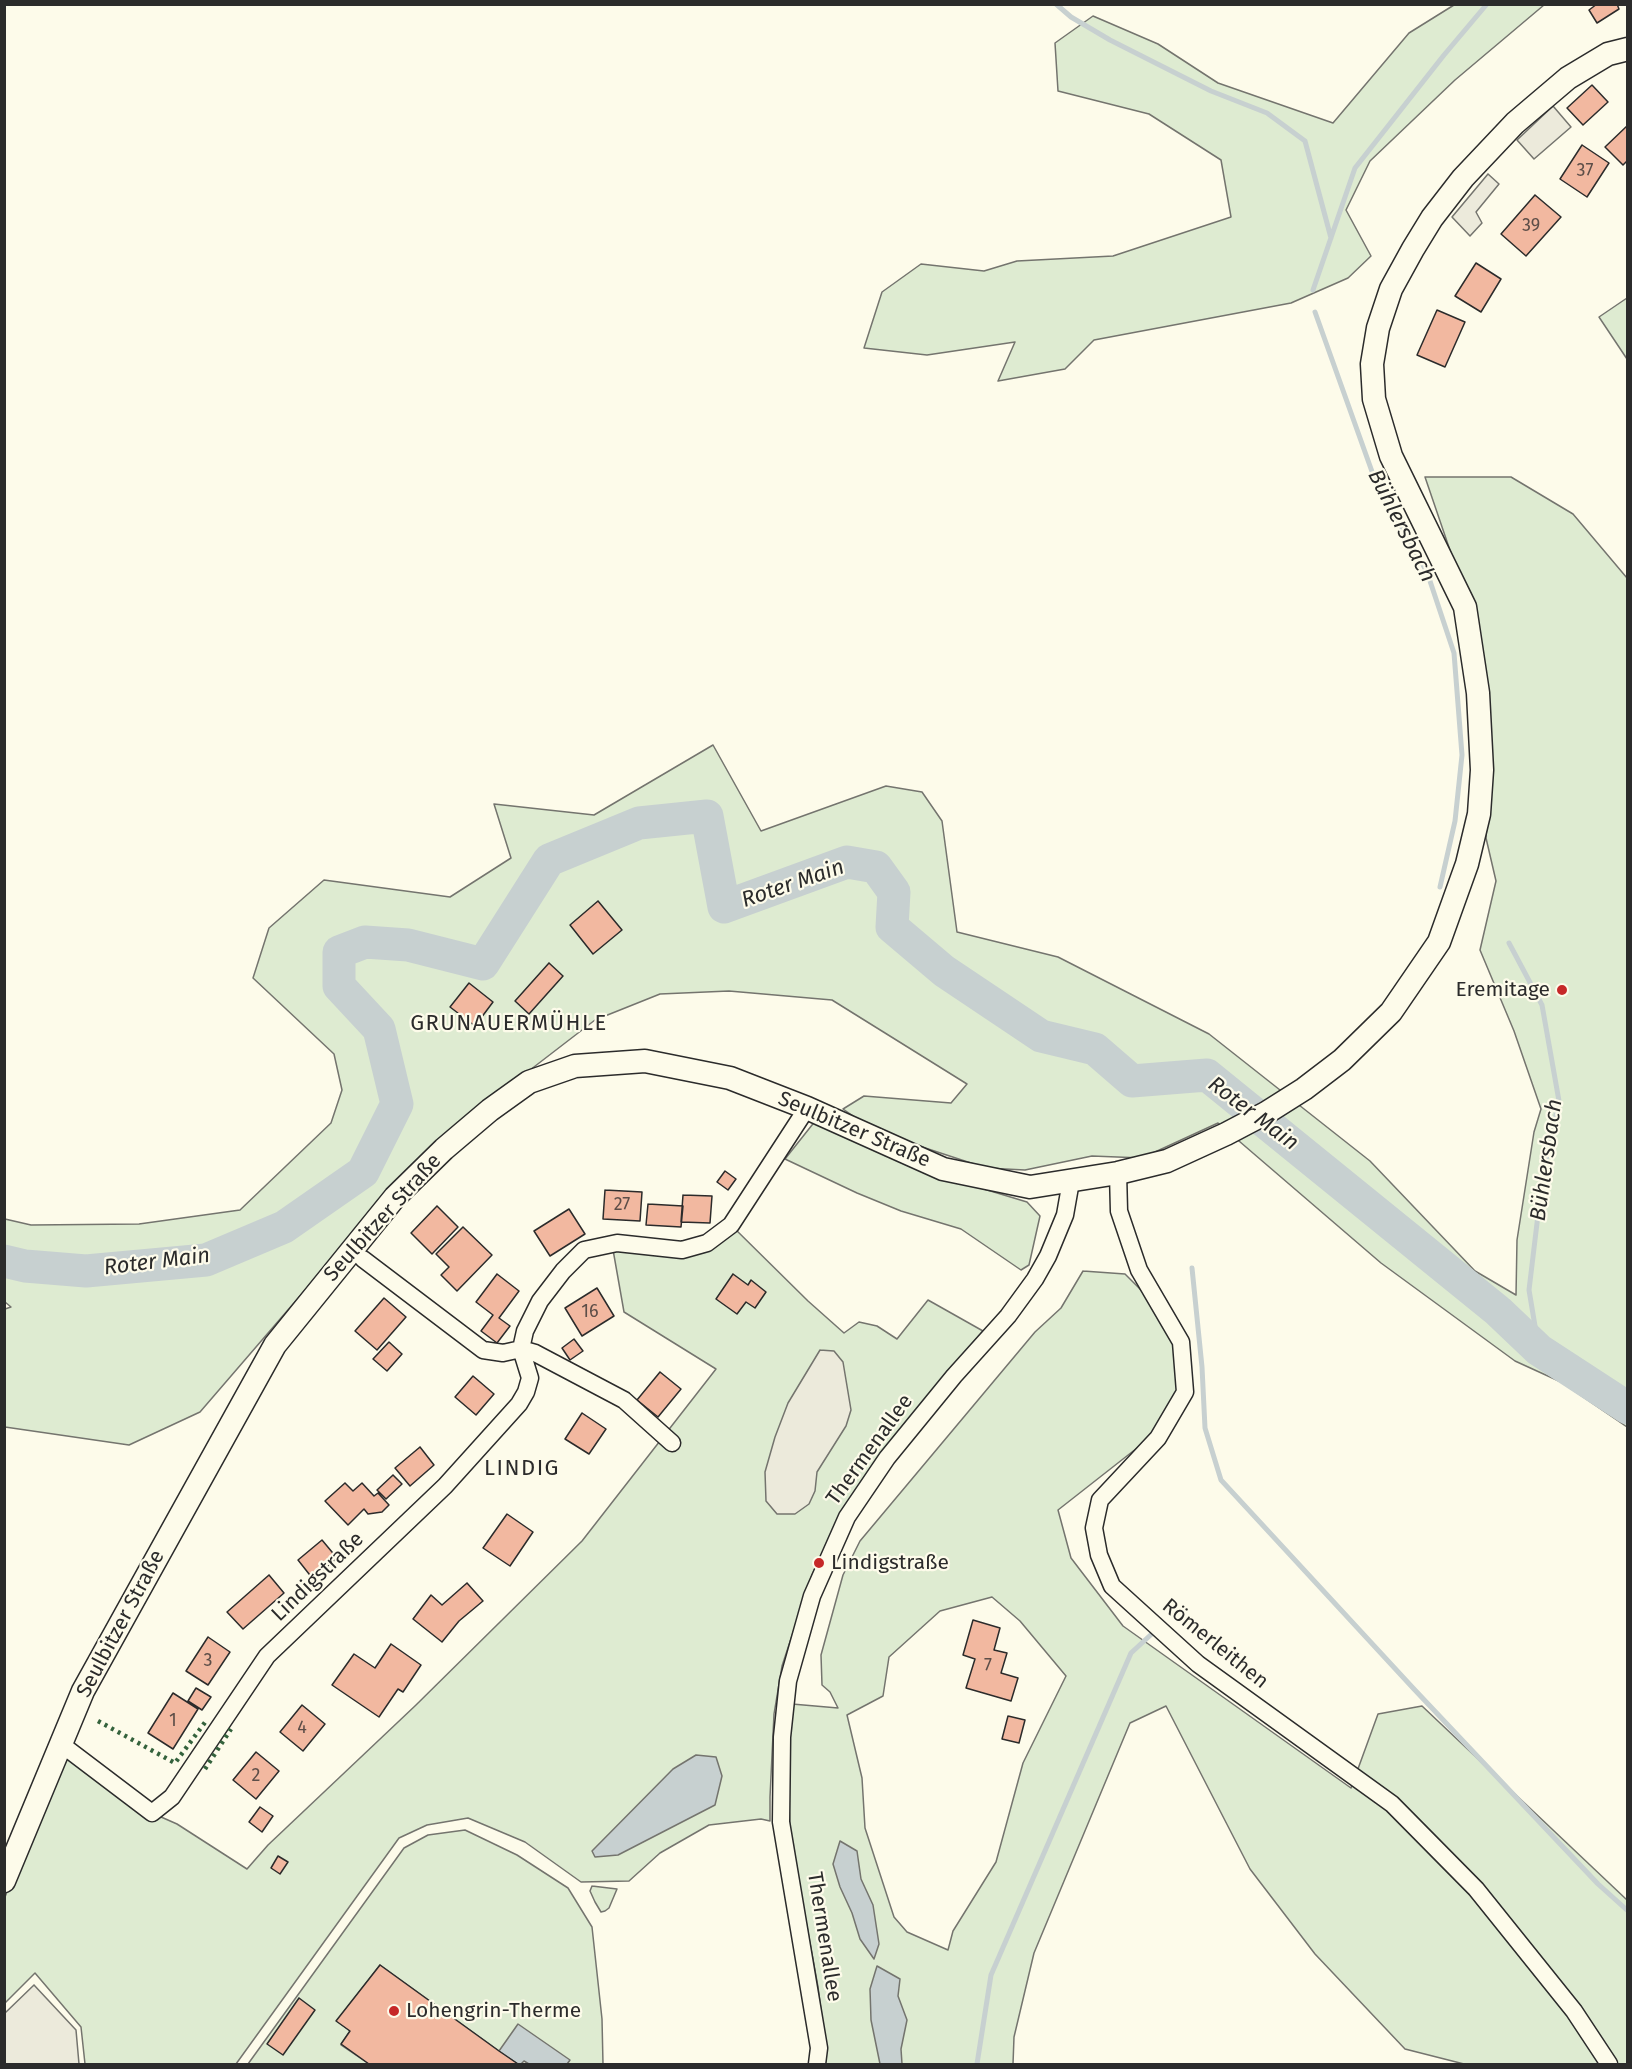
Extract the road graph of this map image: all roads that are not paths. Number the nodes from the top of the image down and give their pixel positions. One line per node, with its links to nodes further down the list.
1 (1628, 49): 3 (street, Seulbitzer Straße)
2 (807, 1108): 4 (street, Seulbitzer Straße); 6 (street); 8 (street, Seulbitzer Straße)
3 (1118, 1173): 4 (street, Seulbitzer Straße); 11 (street, Römerleithen)
4 (1071, 1181): 10 (street, Thermenallee)
5 (363, 1259): 6 (street)
6 (521, 1349): 7 (street); 8 (street, Lindigstraße)
7 (672, 1443)
8 (61, 1744): 9 (street, Seulbitzer Straße)
9 (4, 1881)
10 (817, 2064)
11 (1609, 2064)

